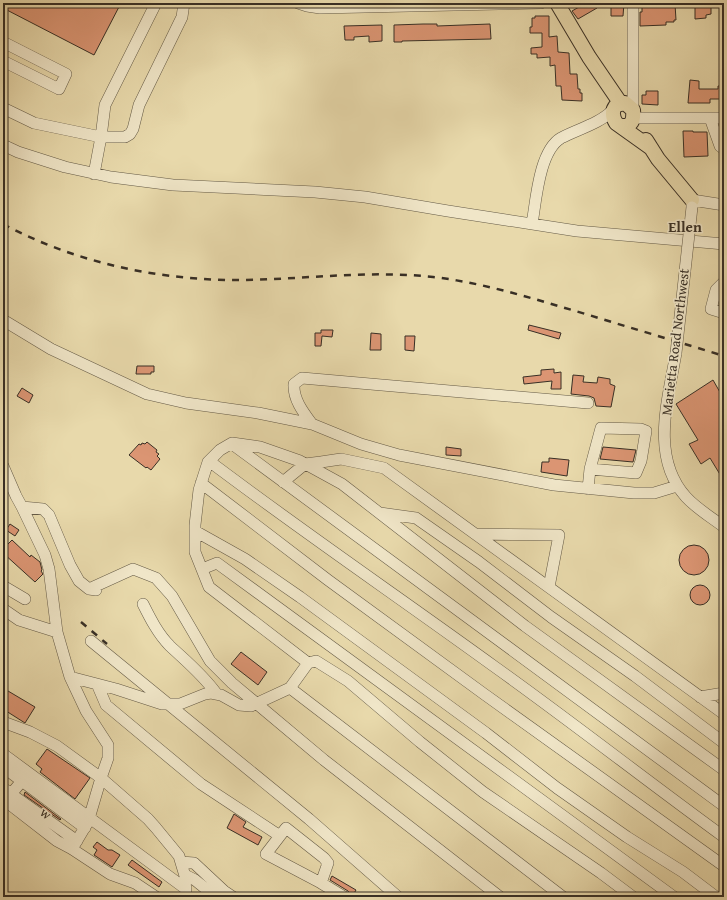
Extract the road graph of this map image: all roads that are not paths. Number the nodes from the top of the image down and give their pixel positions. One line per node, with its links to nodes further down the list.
1 (156, 3): 15 (street)
2 (184, 3): 15 (street)
3 (298, 3): 8 (street)
4 (503, 3): 5 (street); 8 (street)
5 (541, 3)
6 (558, 3): 12 (main road)
7 (633, 3): 12 (street)
8 (382, 5)
9 (3, 42): 10 (street)
10 (3, 61)
11 (3, 108): 15 (street)
12 (624, 111): 13 (street); 19 (main road); 21 (street)
13 (710, 118): 14 (street); 17 (street)
14 (724, 118)
15 (101, 137): 18 (street)
16 (3, 145): 18 (street)
17 (724, 149)
18 (94, 174): 21 (street)
19 (692, 204): 20 (street); 36 (street, Marietta Road Northwest, bridge)
20 (724, 205)
21 (532, 224): 22 (street)
22 (724, 244)
23 (724, 282): 24 (street)
24 (719, 300): 25 (street)
25 (724, 313)
26 (3, 320): 28 (street)
27 (588, 403): 28 (street)
28 (312, 424): 37 (street)
29 (231, 444): 30 (street); 31 (street); 34 (street)
30 (210, 461): 35 (street); 77 (street)
31 (305, 464): 34 (street); 39 (street); 42 (street)
32 (3, 466): 38 (street)
33 (590, 469): 33 (street); 37 (street)
34 (283, 482): 71 (street)
35 (201, 483): 41 (street); 80 (street)
36 (677, 486): 37 (street); 40 (street, Marietta Road Northwest)
37 (588, 489)
38 (22, 507): 51 (street); 60 (street)
39 (380, 513): 64 (street); 67 (street)
40 (724, 527)
41 (195, 531): 43 (street); 45 (street)
42 (476, 534): 47 (street); 47 (street)
43 (232, 552): 44 (street); 93 (street)
44 (217, 563): 45 (street); 92 (street)
45 (202, 569): 53 (street)
46 (3, 586): 48 (street)
47 (549, 587): 59 (street)
48 (25, 599)
49 (143, 604): 57 (street)
50 (3, 609): 51 (street)
51 (57, 632): 54 (street)
52 (91, 641): 61 (street)
53 (308, 663): 56 (street); 91 (street)
54 (70, 677): 55 (street); 68 (street)
55 (97, 684): 61 (street); 76 (street)
56 (290, 688): 60 (street); 90 (street)
57 (216, 693): 60 (street); 61 (street)
58 (724, 693): 59 (street)
59 (700, 697): 62 (street)
60 (257, 703): 89 (street)
61 (166, 704): 88 (street)
62 (724, 714)
63 (3, 722): 68 (street)
64 (724, 743)
65 (3, 754): 73 (street)
66 (3, 767): 69 (street)
67 (724, 770)
68 (101, 778): 73 (street); 79 (street)
69 (22, 781): 70 (street); 72 (street)
70 (6, 794): 74 (street); 78 (street, w)
71 (724, 806)
72 (64, 813): 74 (street); 75 (street)
73 (89, 817): 75 (street); 83 (street)
74 (56, 826): 78 (street)
75 (85, 828): 78 (street)
76 (280, 836): 82 (street); 82 (street)
77 (724, 837)
78 (74, 845): 84 (street)
79 (181, 862): 81 (street); 86 (street)
80 (724, 866)
81 (185, 875): 83 (street); 85 (street)
82 (321, 883): 87 (street)
83 (186, 893)
84 (156, 897)
85 (216, 897)
86 (233, 897)
87 (344, 897)
88 (398, 897)
89 (500, 897)
90 (563, 897)
91 (633, 897)
92 (674, 897)
93 (716, 897)

